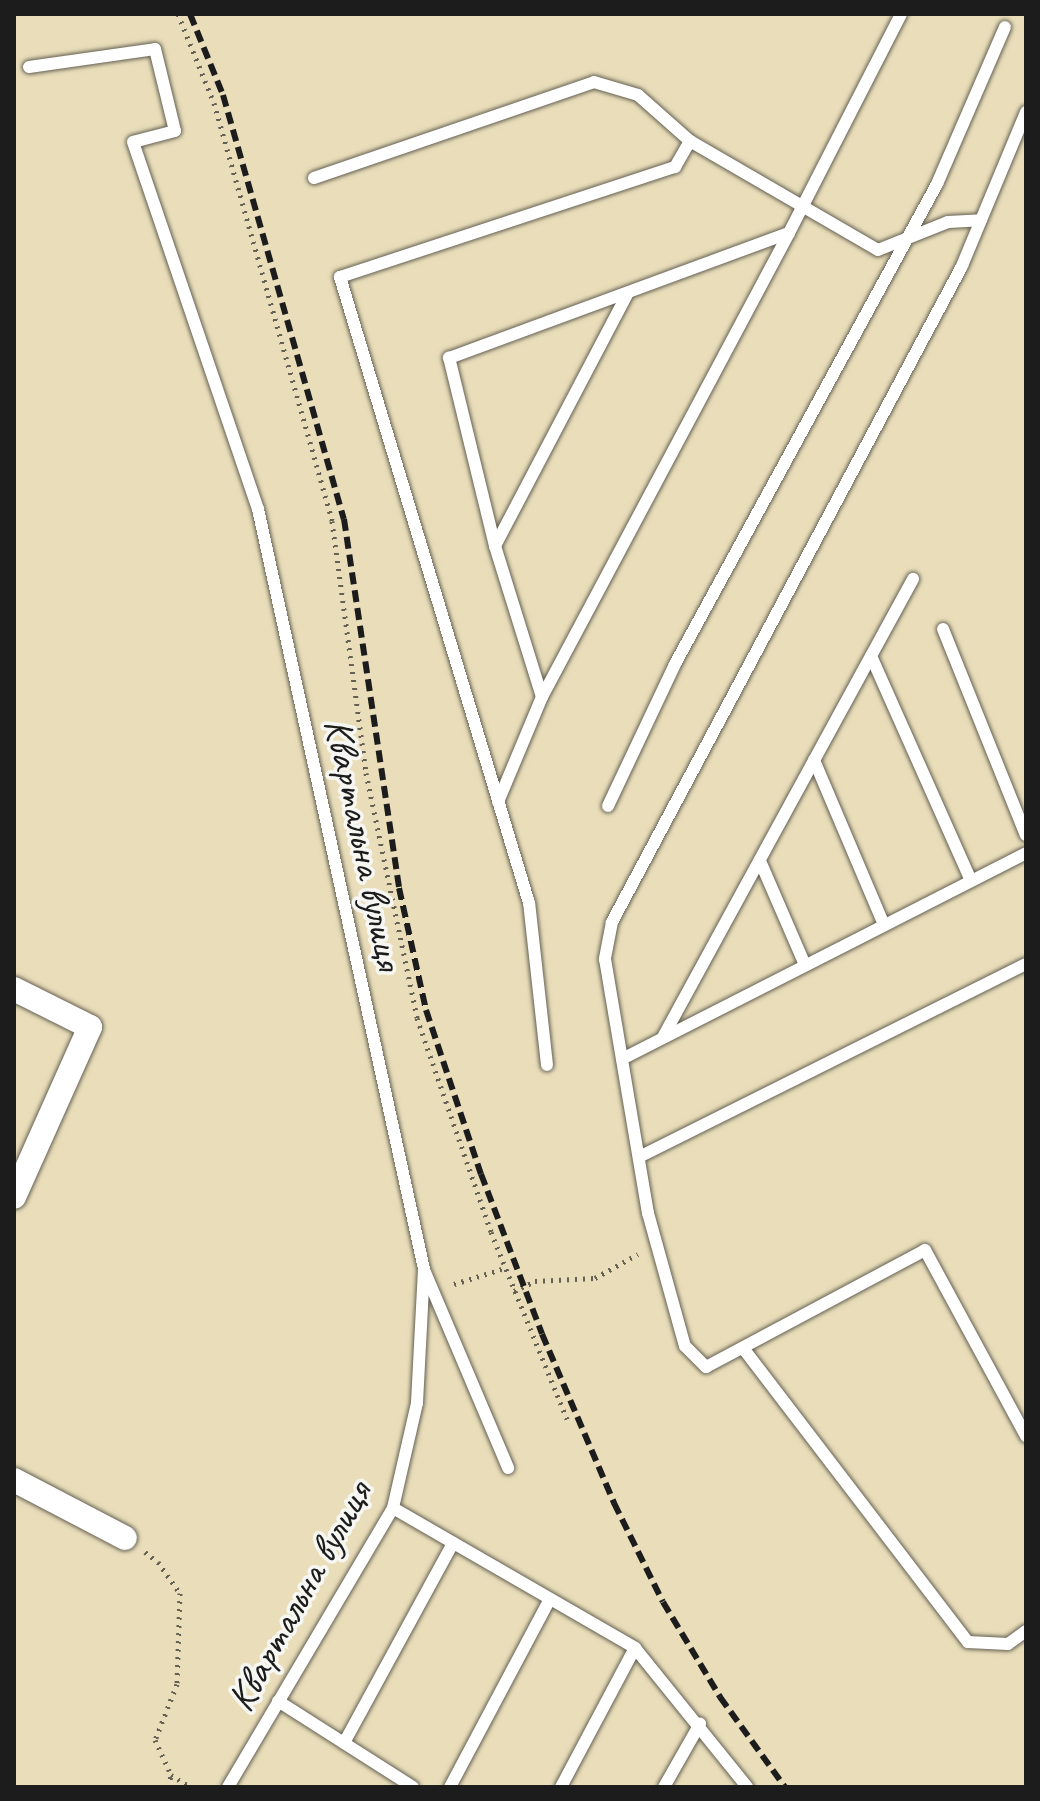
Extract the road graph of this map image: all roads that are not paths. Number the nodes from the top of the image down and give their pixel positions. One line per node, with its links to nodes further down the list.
1 (901, 14): 7 (lane)
2 (1005, 27): 10 (lane)
3 (29, 67): 33 (lane, Квартальна вулиця)
4 (1026, 112): 8 (lane)
5 (690, 141): 6 (lane); 7 (lane); 18 (lane)
6 (314, 178)
7 (800, 206): 9 (lane); 10 (lane)
8 (981, 220): 10 (lane); 29 (lane)
9 (789, 233): 11 (lane); 16 (lane)
10 (906, 240): 19 (lane)
11 (628, 293): 12 (lane); 12 (lane)
12 (495, 546): 16 (lane)
13 (913, 579): 15 (lane)
14 (943, 629): 20 (lane)
15 (871, 656): 17 (lane); 23 (lane)
16 (542, 697): 18 (lane)
17 (814, 760): 22 (lane); 24 (lane)
18 (498, 802): 30 (lane)
19 (608, 806)
20 (1026, 835)
21 (1026, 853): 23 (lane)
22 (760, 861): 26 (lane); 28 (lane)
23 (971, 881): 24 (lane)
24 (884, 925): 26 (lane)
25 (1026, 964): 31 (lane)
26 (805, 965): 28 (lane)
27 (14, 989): 32 (street)
28 (663, 1037): 29 (lane)
29 (622, 1059): 31 (lane)
30 (547, 1065)
31 (639, 1157): 34 (lane)
32 (14, 1197)
33 (424, 1269): 36 (lane); 38 (lane, Квартальна вулиця)
34 (743, 1348): 35 (lane); 42 (lane)
35 (1026, 1436)
36 (508, 1468)
37 (14, 1480): 39 (street)
38 (393, 1508): 40 (lane); 44 (lane, Квартальна вулиця)
39 (125, 1538)
40 (453, 1543): 41 (lane); 46 (lane)
41 (550, 1599): 43 (lane); 49 (lane)
42 (1026, 1631)
43 (635, 1648): 45 (lane); 50 (lane)
44 (278, 1701): 46 (lane); 47 (lane, Квартальна вулиця)
45 (700, 1724): 51 (lane); 52 (lane)
46 (344, 1743): 48 (lane)
47 (228, 1787)
48 (413, 1787)
49 (450, 1787)
50 (561, 1787)
51 (664, 1787)
52 (747, 1787)

